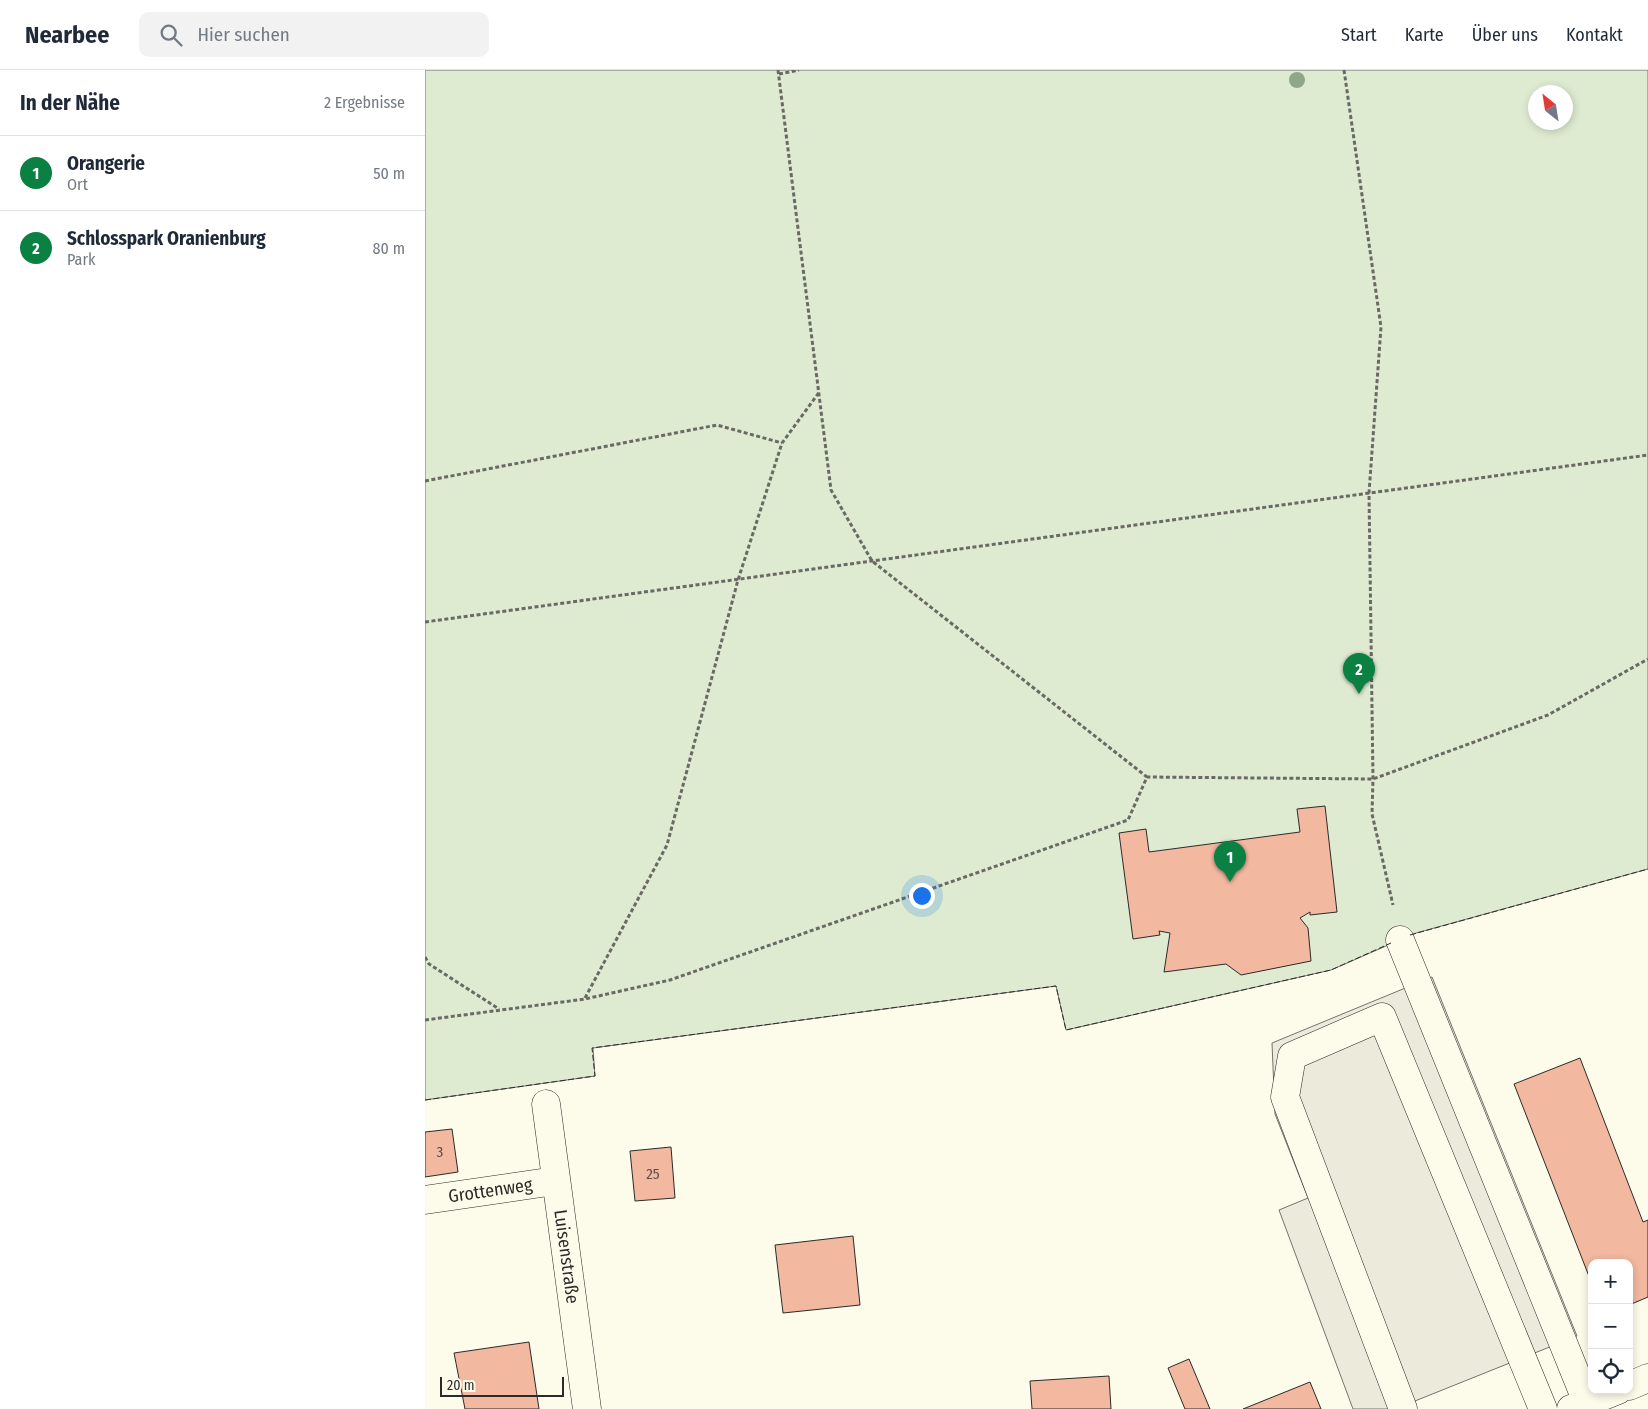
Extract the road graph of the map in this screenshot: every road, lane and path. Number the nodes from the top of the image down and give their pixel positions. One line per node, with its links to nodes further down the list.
1 (799, 70): 3 (path)
2 (1344, 70): 8 (path)
3 (778, 72): 4 (path)
4 (820, 391): 5 (path); 9 (path)
5 (782, 443): 7 (path); 10 (path)
6 (1648, 455): 8 (path)
7 (425, 481)
8 (1369, 493): 9 (path); 14 (path)
9 (872, 561): 10 (path); 13 (path)
10 (738, 580): 11 (path); 18 (path)
11 (425, 622)
12 (1648, 659): 14 (path)
13 (1147, 777): 14 (path); 18 (path)
14 (1373, 779): 15 (path)
15 (1400, 940): 27 (street)
16 (425, 957): 17 (path)
17 (427, 964): 19 (path)
18 (585, 999): 19 (path)
19 (499, 1009): 20 (path)
20 (425, 1020)
21 (546, 1104): 22 (street, Luisenstraße)
22 (555, 1180): 23 (street, Grottenweg); 28 (street, Luisenstraße)
23 (425, 1200)
24 (1648, 1378): 25 (street)
25 (1633, 1384)
26 (1608, 1394): 27 (street)
27 (1579, 1406)
28 (587, 1409)
29 (1403, 1409): 30 (street)
30 (1543, 1409)

